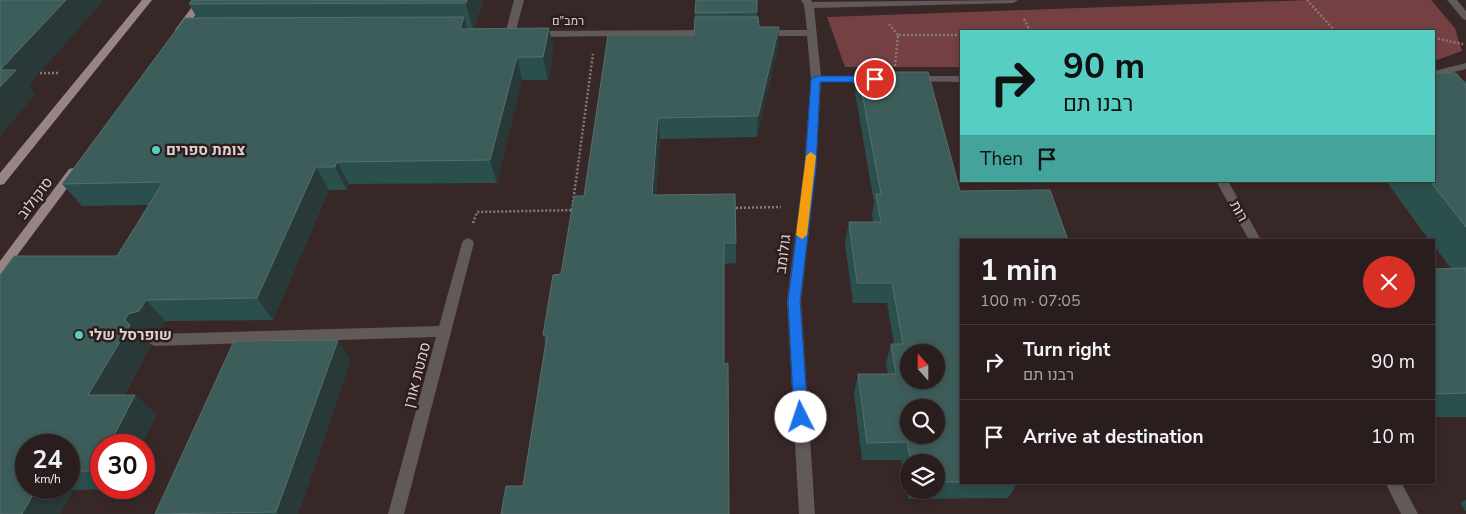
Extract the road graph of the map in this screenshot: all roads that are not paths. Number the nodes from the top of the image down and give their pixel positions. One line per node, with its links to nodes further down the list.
1 (147, 0): 17 (main road)
2 (202, 0): 11 (main road)
3 (519, 0): 8 (street, רמב"ם)
4 (1012, 0): 6 (street)
5 (1452, 0): 7 (street)
6 (807, 2): 10 (street, גולומב)
7 (1466, 17)
8 (724, 33)
9 (754, 33): 10 (street)
10 (811, 33): 14 (street, גולומב)
11 (178, 37)
12 (1466, 66): 13 (street)
13 (1435, 74)
14 (816, 79): 15 (street); 26 (street, גולומב)
15 (960, 79)
16 (81, 162): 21 (main road, סוקולוב)
17 (0, 181)
18 (1223, 182): 19 (street, רות)
19 (1254, 239)
20 (468, 243): 22 (street, סמטת אורן)
21 (0, 270)
22 (445, 331): 23 (street); 25 (street, סמטת אורן)
23 (155, 340)
24 (1393, 484): 27 (street)
25 (396, 514)
26 (807, 514)
27 (1410, 514)

